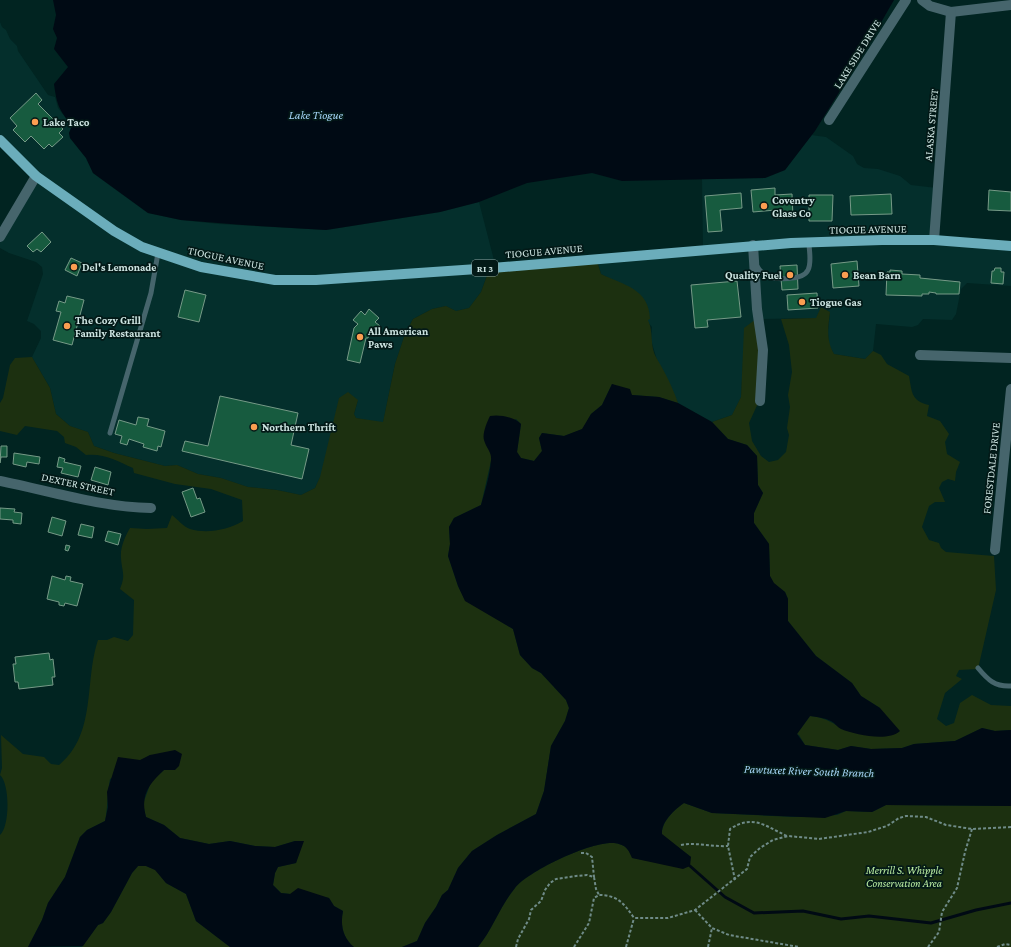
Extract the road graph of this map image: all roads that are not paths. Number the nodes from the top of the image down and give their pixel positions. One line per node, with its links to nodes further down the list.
1 (906, 0): 5 (street, LAKE SIDE DRIVE)
2 (922, 0): 4 (street)
3 (1011, 5): 4 (street)
4 (951, 12): 9 (street, ALASKA STREET)
5 (829, 120)
6 (0, 140): 7 (main road, TIOGUE AVENUE / RI 3)
7 (36, 176): 8 (street); 13 (main road, TIOGUE AVENUE / RI 3)
8 (0, 237)
9 (934, 240): 10 (main road, TIOGUE AVENUE / RI 3); 12 (main road, TIOGUE AVENUE / RI 3)
10 (809, 242): 11 (main road, TIOGUE AVENUE / RI 3); 14 (lane)
11 (753, 245): 13 (main road, TIOGUE AVENUE / RI 3); 14 (street)
12 (1011, 246)
13 (158, 253): 19 (lane)
14 (754, 262): 18 (street)
15 (920, 355): 16 (street)
16 (1011, 358)
17 (1011, 390): 22 (street, FORESTDALE DRIVE)
18 (760, 401)
19 (110, 433)
20 (0, 481): 21 (street, DEXTER STREET)
21 (151, 508)
22 (995, 550)
23 (978, 668): 24 (lane)
24 (1011, 686)

